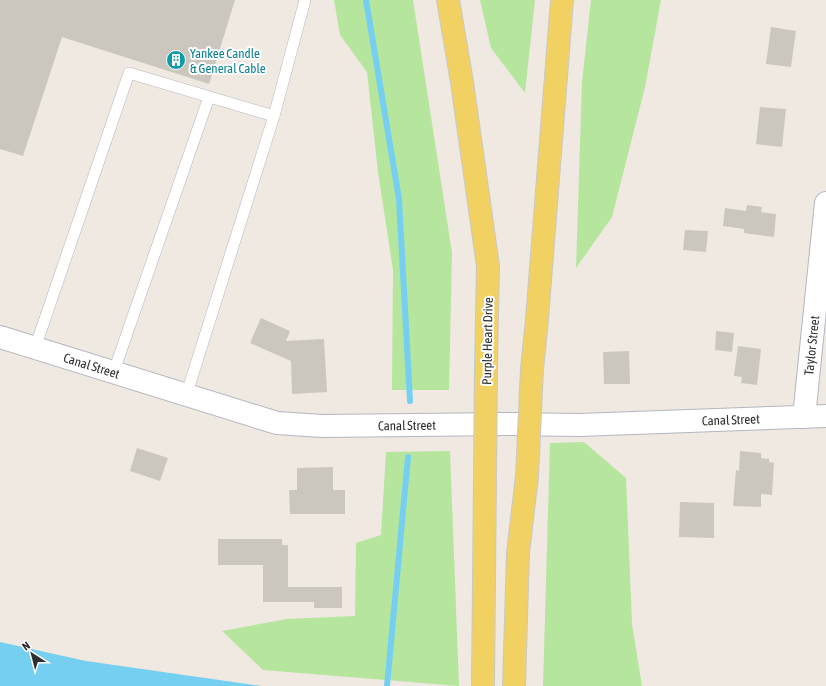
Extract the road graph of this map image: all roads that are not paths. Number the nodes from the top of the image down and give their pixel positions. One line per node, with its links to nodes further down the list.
1 (305, 0): 5 (lane)
2 (448, 0): 13 (main road, Purple Heart Drive, bridge)
3 (562, 0): 14 (main road, bridge)
4 (209, 97): 5 (lane); 8 (lane); 9 (lane)
5 (274, 116): 10 (lane)
6 (826, 203): 12 (street, Taylor Street)
7 (0, 337): 8 (street, Canal Street)
8 (35, 348): 9 (street, Canal Street)
9 (114, 372): 10 (street, Canal Street)
10 (187, 394): 12 (street, Canal Street)
11 (826, 416): 12 (street, Canal Street)
12 (804, 417)
13 (483, 686)
14 (514, 686)

